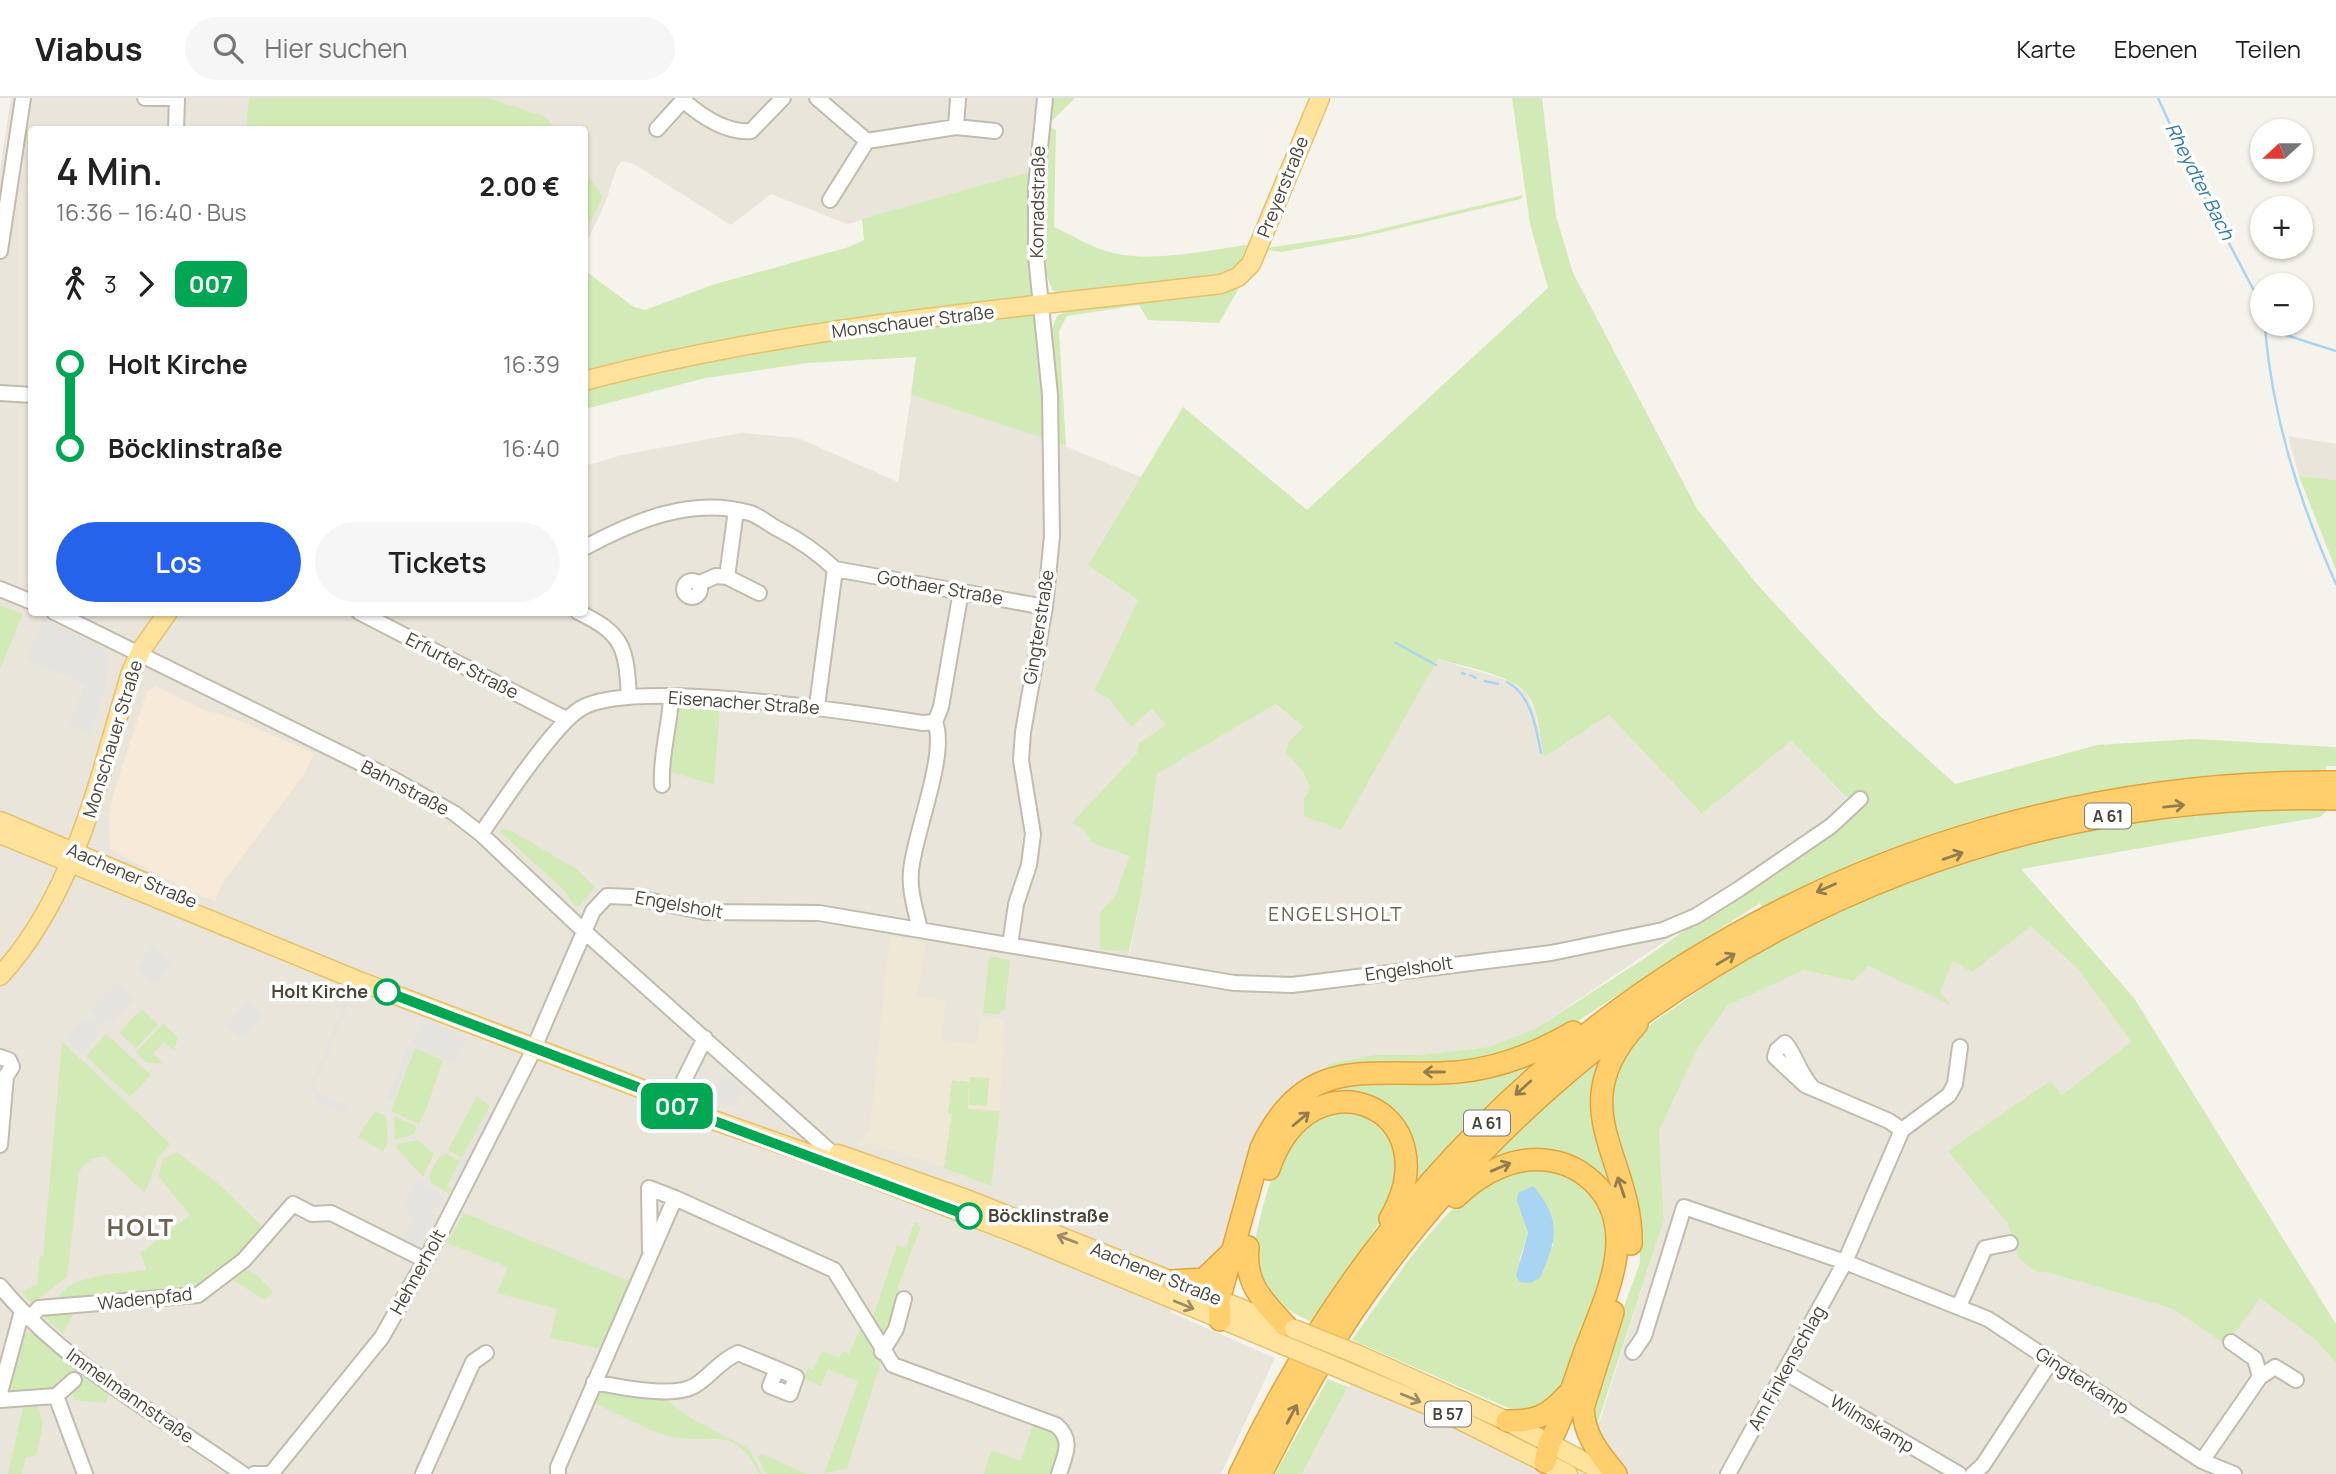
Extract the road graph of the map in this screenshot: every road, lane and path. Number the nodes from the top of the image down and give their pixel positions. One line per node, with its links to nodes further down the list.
1 (23, 98): 17 (street)
2 (145, 98): 3 (street)
3 (168, 98)
4 (177, 98): 11 (street)
5 (783, 98): 10 (street)
6 (817, 98): 15 (street)
7 (958, 98): 12 (street)
8 (1045, 98): 19 (street, Konradstraße)
9 (1320, 98): 18 (main road, Preyerstraße)
10 (684, 99): 13 (street)
11 (176, 126)
12 (956, 127): 14 (street); 15 (street)
13 (657, 129)
14 (995, 131)
15 (867, 141): 16 (street)
16 (830, 200)
17 (0, 251)
18 (1243, 273): 19 (main road, Monschauer Straße)
19 (1040, 306): 20 (main road, Monschauer Straße); 32 (street, Gingterstraße)
20 (588, 380)
21 (0, 393): 22 (street)
22 (28, 395)
23 (736, 510): 24 (street); 25 (street); 26 (street)
24 (588, 546)
25 (835, 569): 29 (street, Gothaer Straße); 40 (street)
26 (727, 577): 27 (street); 30 (street)
27 (698, 584)
28 (0, 589): 31 (street)
29 (961, 591): 32 (street, Gothaer Straße); 42 (street)
30 (759, 593)
31 (28, 600)
32 (1045, 607): 53 (street, Gingterstraße)
33 (62, 616): 37 (street, Bahnstraße)
34 (165, 616): 37 (main road, Monschauer Straße)
35 (367, 616): 41 (street, Erfurter Straße)
36 (584, 616): 38 (street)
37 (139, 654): 49 (street, Bahnstraße); 50 (main road, Monschauer Straße)
38 (629, 697): 39 (street, Eisenacher Straße); 41 (street, Eisenacher Straße)
39 (671, 697): 40 (street, Eisenacher Straße); 44 (street)
40 (817, 706): 42 (street, Eisenacher Straße)
41 (566, 719): 49 (street, Eisenacher Straße)
42 (935, 722): 51 (street)
43 (2336, 782): 56 (highway, A 61, one-way to 56)
44 (662, 785)
45 (1860, 799): 53 (street, Engelsholt)
46 (2336, 799): 55 (highway, A 61, one-way to 46)
47 (0, 821): 50 (main road, Aachener Straße)
48 (0, 834): 50 (main road, Aachener Straße)
49 (481, 834): 52 (street, Bahnstraße)
50 (73, 857): 54 (main road, Monschauer Straße); 59 (main road, Aachener Straße)
51 (920, 930): 52 (street, Engelsholt); 53 (street, Engelsholt)
52 (586, 933): 57 (street, Bahnstraße); 59 (street, Engelsholt)
53 (1010, 945)
54 (0, 976)
55 (1667, 994): 75 (highway, A 61); 97 (highway, one-way to 55)
56 (1632, 999): 73 (highway, one-way to 73); 78 (highway, A 61, one-way to 78)
57 (705, 1038): 62 (street); 65 (street, Bahnstraße)
58 (1960, 1047): 66 (street, Am Finkenschlag)
59 (534, 1049): 64 (main road, Aachener Straße); 76 (street, Hehnerholt)
60 (0, 1057): 61 (street)
61 (3, 1077): 67 (street)
62 (684, 1080)
63 (1812, 1087): 66 (street)
64 (652, 1093): 68 (main road, Aachener Straße); 70 (main road, Aachener Straße)
65 (807, 1130): 68 (street, Bahnstraße); 69 (street, Bahnstraße)
66 (1902, 1130): 77 (street, Am Finkenschlag)
67 (0, 1145)
68 (825, 1150): 69 (main road, Aachener Straße); 70 (street, Bahnstraße)
69 (870, 1163): 79 (main road, Aachener Straße, one-way to 69)
70 (851, 1170): 83 (main road, Aachener Straße, one-way to 83)
71 (675, 1198): 74 (street); 74 (street); 87 (street)
72 (2010, 1242): 82 (street)
73 (1241, 1248): 78 (highway, one-way to 78); 79 (highway); 83 (highway); 85 (highway)
74 (650, 1251): 96 (street)
75 (1394, 1259): 98 (highway, one-way to 98); 113 (highway, A 61, one-way to 75)
76 (425, 1260): 84 (street, Wadenpfad); 108 (street, Hehnerholt)
77 (1845, 1262): 82 (street, Gingterkamp); 88 (street); 92 (street, Am Finkenschlag)
78 (1362, 1268): 112 (highway, A 61)
79 (1172, 1281): 83 (main road, Aachener Straße)
80 (0, 1286): 84 (street, Immelmannstraße)
81 (904, 1299): 87 (street)
82 (1959, 1306): 90 (street, Gingterkamp)
83 (1223, 1308): 85 (main road, Aachener Straße)
84 (26, 1315): 99 (street); 106 (street, Immelmannstraße)
85 (1287, 1333): 102 (main road, Aachener Straße / B 57, bridge); 103 (main road, Aachener Straße / B 57, one-way to 103, bridge)
86 (2231, 1342): 93 (street)
87 (882, 1352): 111 (street)
88 (1633, 1352)
89 (486, 1353): 109 (street)
90 (2051, 1361): 104 (street, Gingterkamp); 119 (street)
91 (777, 1369): 96 (street)
92 (1786, 1373): 117 (street, Am Finkenschlag); 118 (street, Wilmskamp)
93 (2260, 1377): 95 (street); 104 (street)
94 (74, 1380): 100 (street)
95 (2296, 1380)
96 (594, 1382): 110 (street)
97 (1591, 1382): 103 (highway); 116 (highway)
98 (1570, 1392): 102 (highway); 103 (highway)
99 (0, 1394)
100 (56, 1396): 101 (street); 105 (street)
101 (0, 1400)
102 (1507, 1421): 103 (main road, Aachener Straße / B 57)
103 (1549, 1458): 114 (main road, Aachener Straße / B 57); 115 (main road, Aachener Straße / B 57)
104 (2202, 1461): 120 (street, Gingterkamp)
105 (85, 1474)
106 (243, 1474)
107 (254, 1474): 108 (street, Hehnerholt)
108 (270, 1474)
109 (423, 1474)
110 (558, 1474)
111 (1059, 1474)
112 (1240, 1474)
113 (1261, 1474)
114 (1568, 1474)
115 (1608, 1474)
116 (1616, 1474)
117 (1728, 1474)
118 (1959, 1474)
119 (1973, 1474)
120 (2234, 1474)

